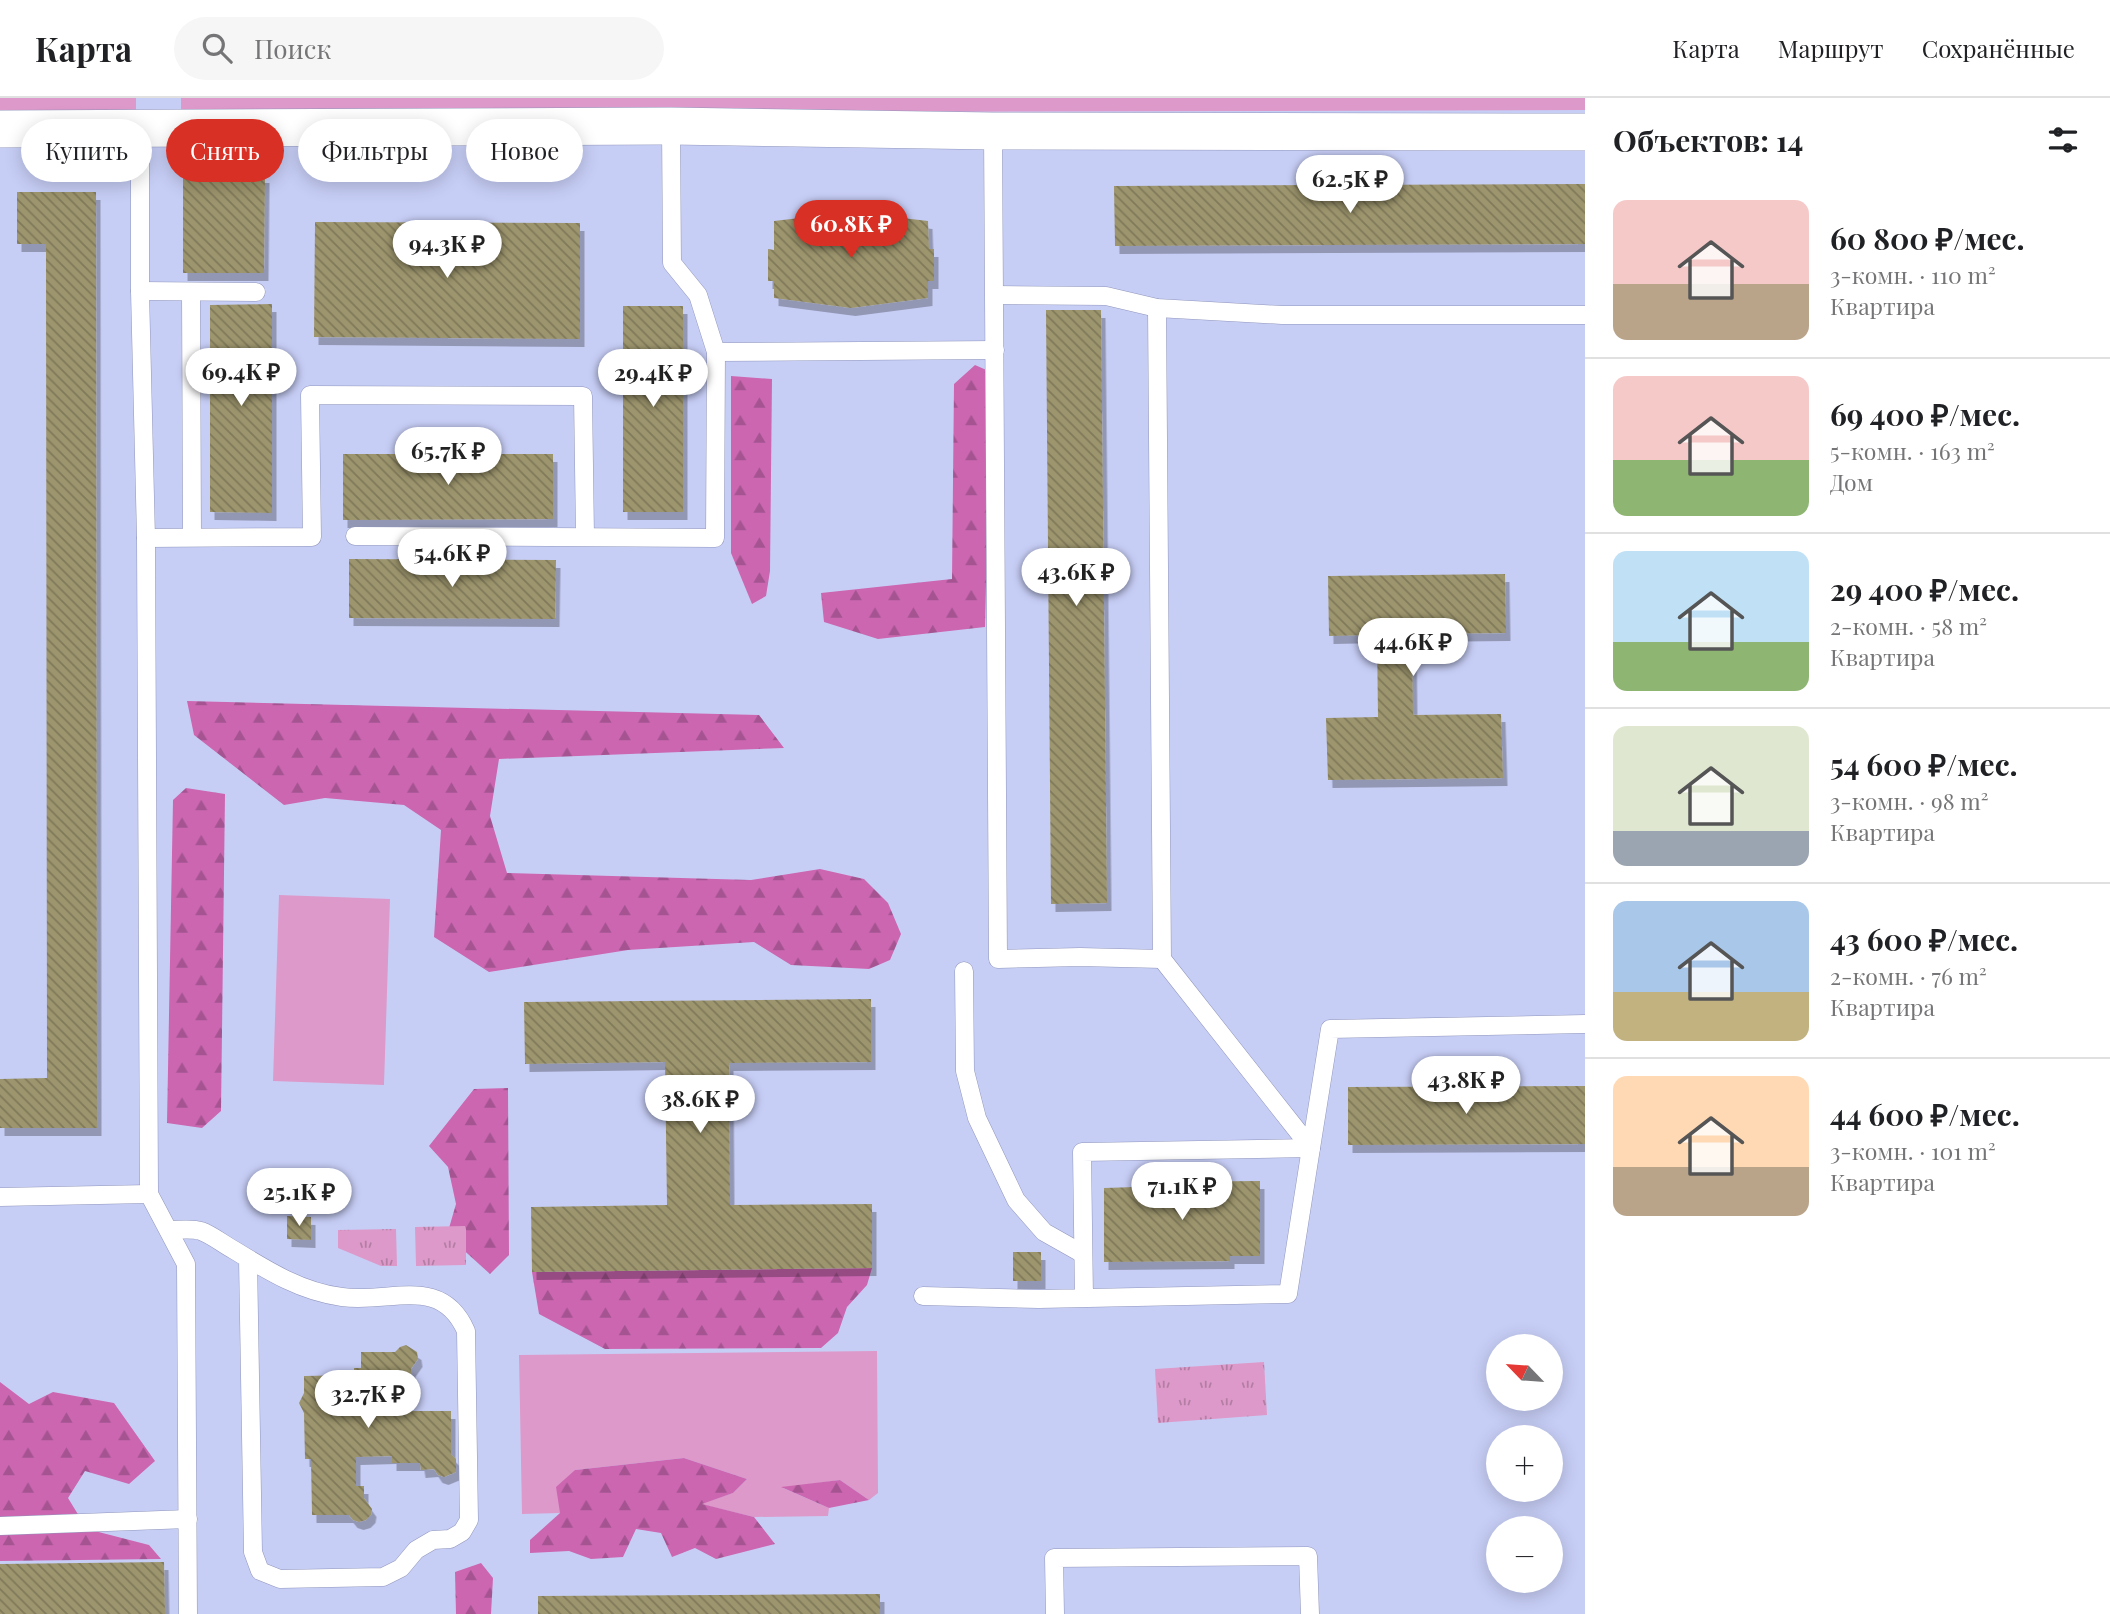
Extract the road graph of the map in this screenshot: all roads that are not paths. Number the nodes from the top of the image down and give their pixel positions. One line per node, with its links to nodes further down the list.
1 (671, 127): 4 (street); 5 (street); 15 (lane)
2 (0, 129): 3 (street)
3 (21, 129)
4 (152, 130)
5 (993, 131): 6 (street); 11 (lane)
6 (1585, 132)
7 (140, 182): 8 (lane)
8 (140, 291): 9 (lane); 19 (lane)
9 (191, 292): 10 (lane); 18 (lane)
10 (256, 292)
11 (995, 295): 12 (lane); 14 (lane)
12 (1157, 308): 13 (lane); 20 (lane)
13 (1585, 315)
14 (995, 350): 15 (lane); 20 (lane)
15 (716, 352): 17 (lane)
16 (355, 536): 17 (lane)
17 (585, 536): 18 (lane)
18 (192, 537): 19 (lane)
19 (146, 538): 24 (lane)
20 (1162, 959): 23 (lane)
21 (964, 971): 27 (lane)
22 (1585, 1024): 23 (lane)
23 (1311, 1148): 27 (lane); 30 (lane)
24 (149, 1194): 25 (lane); 26 (lane)
25 (0, 1197)
26 (169, 1230): 28 (lane); 31 (lane)
27 (1083, 1254): 30 (lane)
28 (248, 1259): 28 (lane)
29 (923, 1296): 30 (lane)
30 (1084, 1298)
31 (188, 1519): 32 (lane); 33 (lane)
32 (0, 1526)
33 (188, 1614)
34 (1055, 1614): 35 (lane)
35 (1310, 1614)

